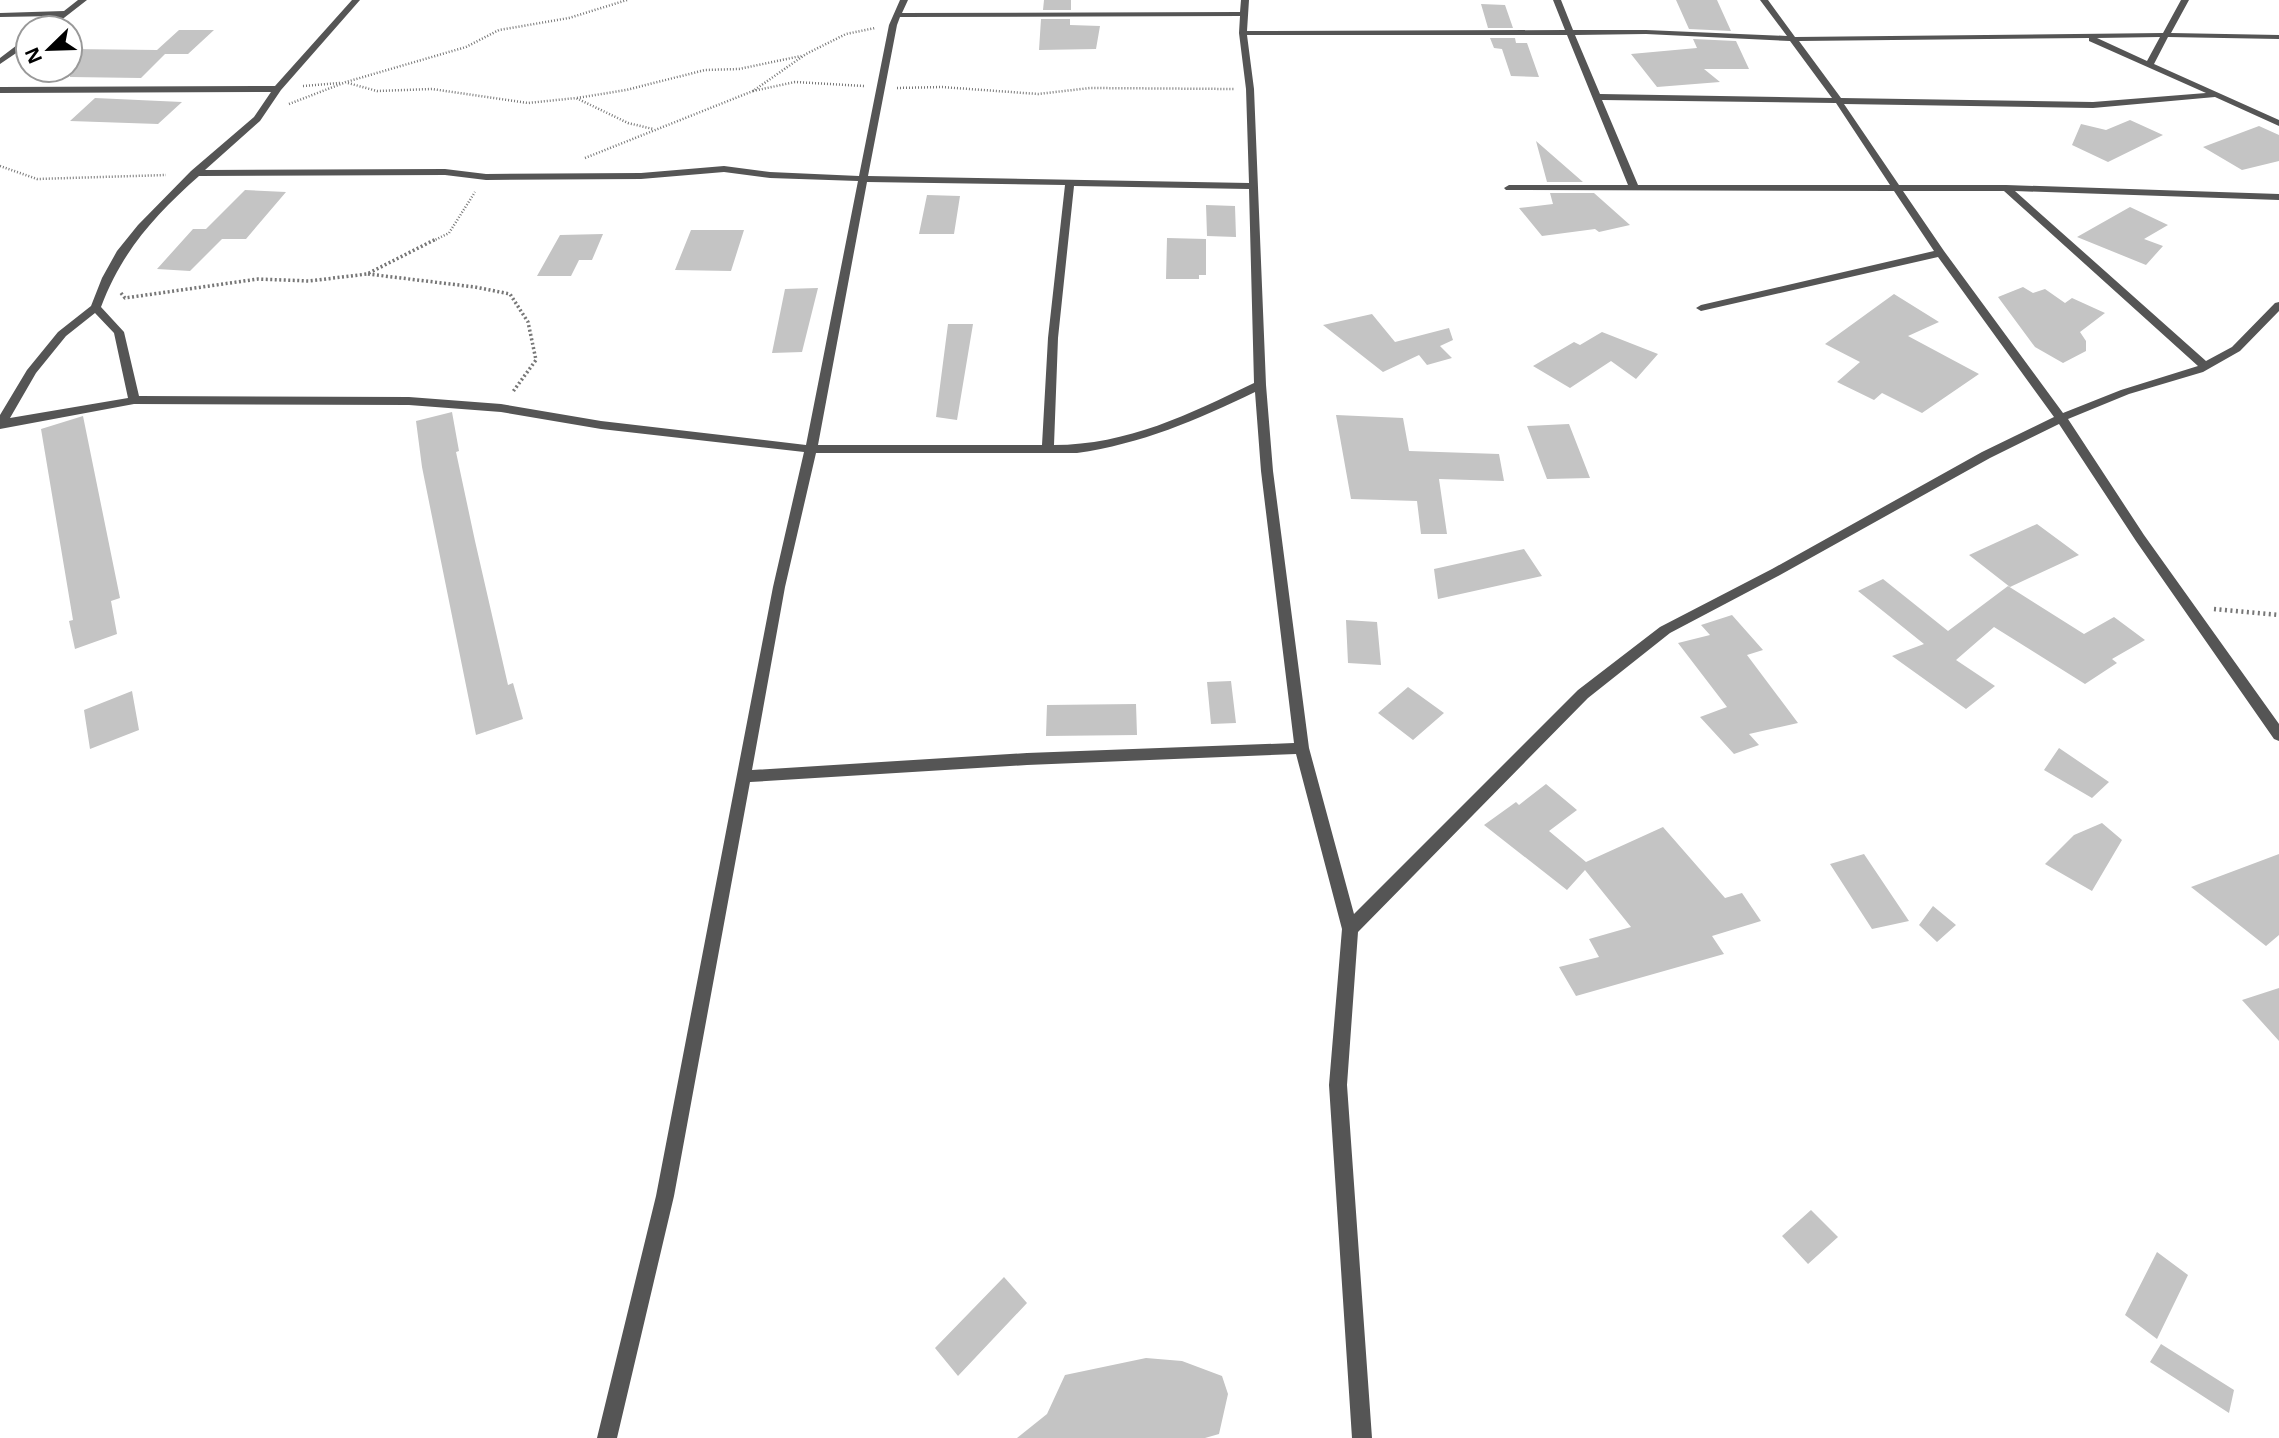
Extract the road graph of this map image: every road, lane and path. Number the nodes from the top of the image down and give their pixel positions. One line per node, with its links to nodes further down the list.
1 (83, 0): 9 (street)
2 (356, 0): 22 (street)
3 (627, 0): 20 (path)
4 (904, 0): 11 (street)
5 (1557, 0): 12 (street)
6 (1763, 0): 17 (street)
7 (2185, 0): 14 (street)
8 (1244, 7): 11 (street); 13 (street)
9 (66, 13): 10 (street)
10 (0, 15)
11 (896, 20): 18 (path); 21 (street)
12 (1572, 32): 13 (street); 17 (street); 27 (street)
13 (1243, 33): 23 (street)
14 (2166, 35): 15 (street); 16 (street); 19 (street)
15 (2087, 37): 17 (street); 19 (street)
16 (2279, 37)
17 (1792, 39): 29 (street)
18 (806, 54): 25 (path); 28 (path)
19 (2149, 65): 26 (street)
20 (346, 82): 22 (path); 28 (path); 30 (path)
21 (882, 88): 23 (path); 25 (path); 37 (street)
22 (277, 89): 24 (street); 30 (street)
23 (1250, 89): 39 (street)
24 (0, 90)
25 (754, 91): 32 (path)
26 (2215, 95): 29 (street); 31 (street)
27 (1598, 97): 29 (street); 42 (street)
28 (576, 99): 32 (path)
29 (1837, 99): 40 (street)
30 (260, 117): 35 (street)
31 (2279, 123)
32 (654, 130): 33 (path)
33 (578, 161)
34 (0, 166): 35 (path)
35 (194, 173): 36 (street); 47 (street)
36 (486, 177): 37 (street); 46 (path)
37 (866, 179): 38 (street); 57 (street)
38 (1070, 182): 39 (street); 58 (street)
39 (1252, 186): 52 (street)
40 (1899, 187): 42 (street); 43 (street); 45 (street)
41 (1508, 188): 42 (street)
42 (1634, 188)
43 (2006, 188): 44 (street); 51 (street)
44 (2279, 197)
45 (1940, 253): 50 (street); 55 (street)
46 (367, 274): 47 (path); 54 (path)
47 (107, 279): 49 (street)
48 (2279, 305): 51 (street)
49 (96, 307): 53 (street); 56 (street)
50 (1701, 308)
51 (2205, 366): 55 (street)
52 (1260, 385): 58 (street); 62 (street)
53 (134, 400): 54 (street); 56 (street)
54 (501, 408): 57 (street)
55 (2061, 418): 59 (street); 64 (street)
56 (1, 424)
57 (811, 449): 58 (street); 63 (street)
58 (1048, 449)
59 (2189, 606): 60 (path); 61 (street)
60 (2279, 615)
61 (2279, 735)
62 (1302, 748): 63 (street); 64 (street)
63 (743, 776): 65 (street)
64 (1350, 929): 66 (street)
65 (607, 1438)
66 (1362, 1438)

